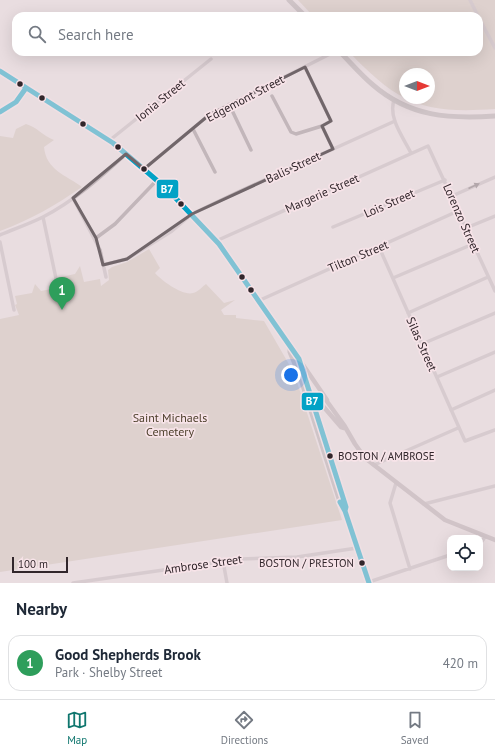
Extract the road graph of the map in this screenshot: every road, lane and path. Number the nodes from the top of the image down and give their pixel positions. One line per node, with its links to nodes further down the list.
1 (289, 0): 3 (main road)
2 (470, 0): 4 (street)
3 (301, 12)
4 (476, 12)
5 (483, 26): 6 (street)
6 (495, 48)
7 (326, 56): 10 (street, Edgemont Street)
8 (344, 56): 14 (main road)
9 (210, 59): 21 (street, Ionia Street)
10 (305, 67): 15 (street, Edgemont Street); 19 (street)
11 (0, 71): 12 (main road)
12 (26, 88): 16 (street); 21 (main road)
13 (272, 96): 19 (street)
14 (394, 100): 17 (main road); 18 (street)
15 (230, 104): 20 (street, Edgemont Street); 24 (street)
16 (0, 112)
17 (495, 116)
18 (395, 121): 23 (street, Balis Street); 25 (street)
19 (322, 126): 23 (street)
20 (193, 129): 27 (street, Edgemont Street); 28 (street)
21 (110, 140): 26 (main road)
22 (428, 146): 25 (street, Margerie Street); 31 (street, Lorenzo Street)
23 (333, 149): 35 (street, Balis Street)
24 (251, 150)
25 (411, 153): 42 (street, Margerie Street)
26 (126, 154): 27 (main road); 33 (street)
27 (144, 169): 30 (main road)
28 (215, 172)
29 (495, 177): 32 (street, one-way to 29)
30 (158, 180): 35 (main road); 41 (street)
31 (444, 180): 32 (street, Lorenzo Street); 38 (street, Lois Street)
32 (452, 196): 34 (street, Lorenzo Street)
33 (73, 198): 36 (street); 41 (street)
34 (458, 211): 39 (street, Lorenzo Street); 45 (street, Tilton Street)
35 (192, 214): 42 (main road); 46 (street, Balis Street)
36 (43, 216): 40 (street); 50 (street)
37 (495, 216): 39 (street)
38 (333, 227)
39 (466, 228): 44 (street, Lorenzo Street)
40 (0, 235)
41 (96, 238): 46 (street)
42 (216, 241): 52 (main road)
43 (0, 242): 53 (street)
44 (473, 244): 48 (street, Lorenzo Street); 49 (street)
45 (379, 247): 49 (street, Silas Street); 52 (street, Tilton Street)
46 (103, 265): 47 (street)
47 (106, 277)
48 (488, 277): 51 (street, Lorenzo Street); 54 (street)
49 (393, 278): 54 (street, Silas Street)
50 (58, 288)
51 (495, 291)
52 (258, 301): 57 (main road)
53 (14, 310)
54 (408, 313): 56 (street, Silas Street)
55 (495, 313): 56 (street)
56 (422, 344): 60 (street, Silas Street)
57 (290, 347): 59 (main road); 62 (main road)
58 (495, 352): 60 (street)
59 (299, 359): 62 (main road); 63 (main road)
60 (437, 377): 64 (street, Silas Street)
61 (495, 390): 64 (street)
62 (311, 403): 63 (main road); 65 (main road); 77 (main road)
63 (329, 403): 65 (main road)
64 (451, 410): 66 (street, Silas Street)
65 (344, 428): 68 (main road)
66 (458, 428): 67 (street, Silas Street); 68 (street)
67 (495, 430)
68 (374, 465): 69 (main road)
69 (396, 483): 73 (main road); 80 (street)
70 (495, 486): 71 (street)
71 (488, 488): 72 (street); 73 (street)
72 (495, 491)
73 (424, 504): 74 (main road)
74 (485, 537): 75 (street); 76 (main road)
75 (483, 540)
76 (495, 540)
77 (357, 548): 79 (street, Ambrose Street); 83 (main road)
78 (447, 556): 80 (street)
79 (224, 561): 81 (street, Ambrose Street); 82 (street)
80 (410, 569): 83 (street)
81 (73, 583)
82 (227, 583)
83 (369, 583)

